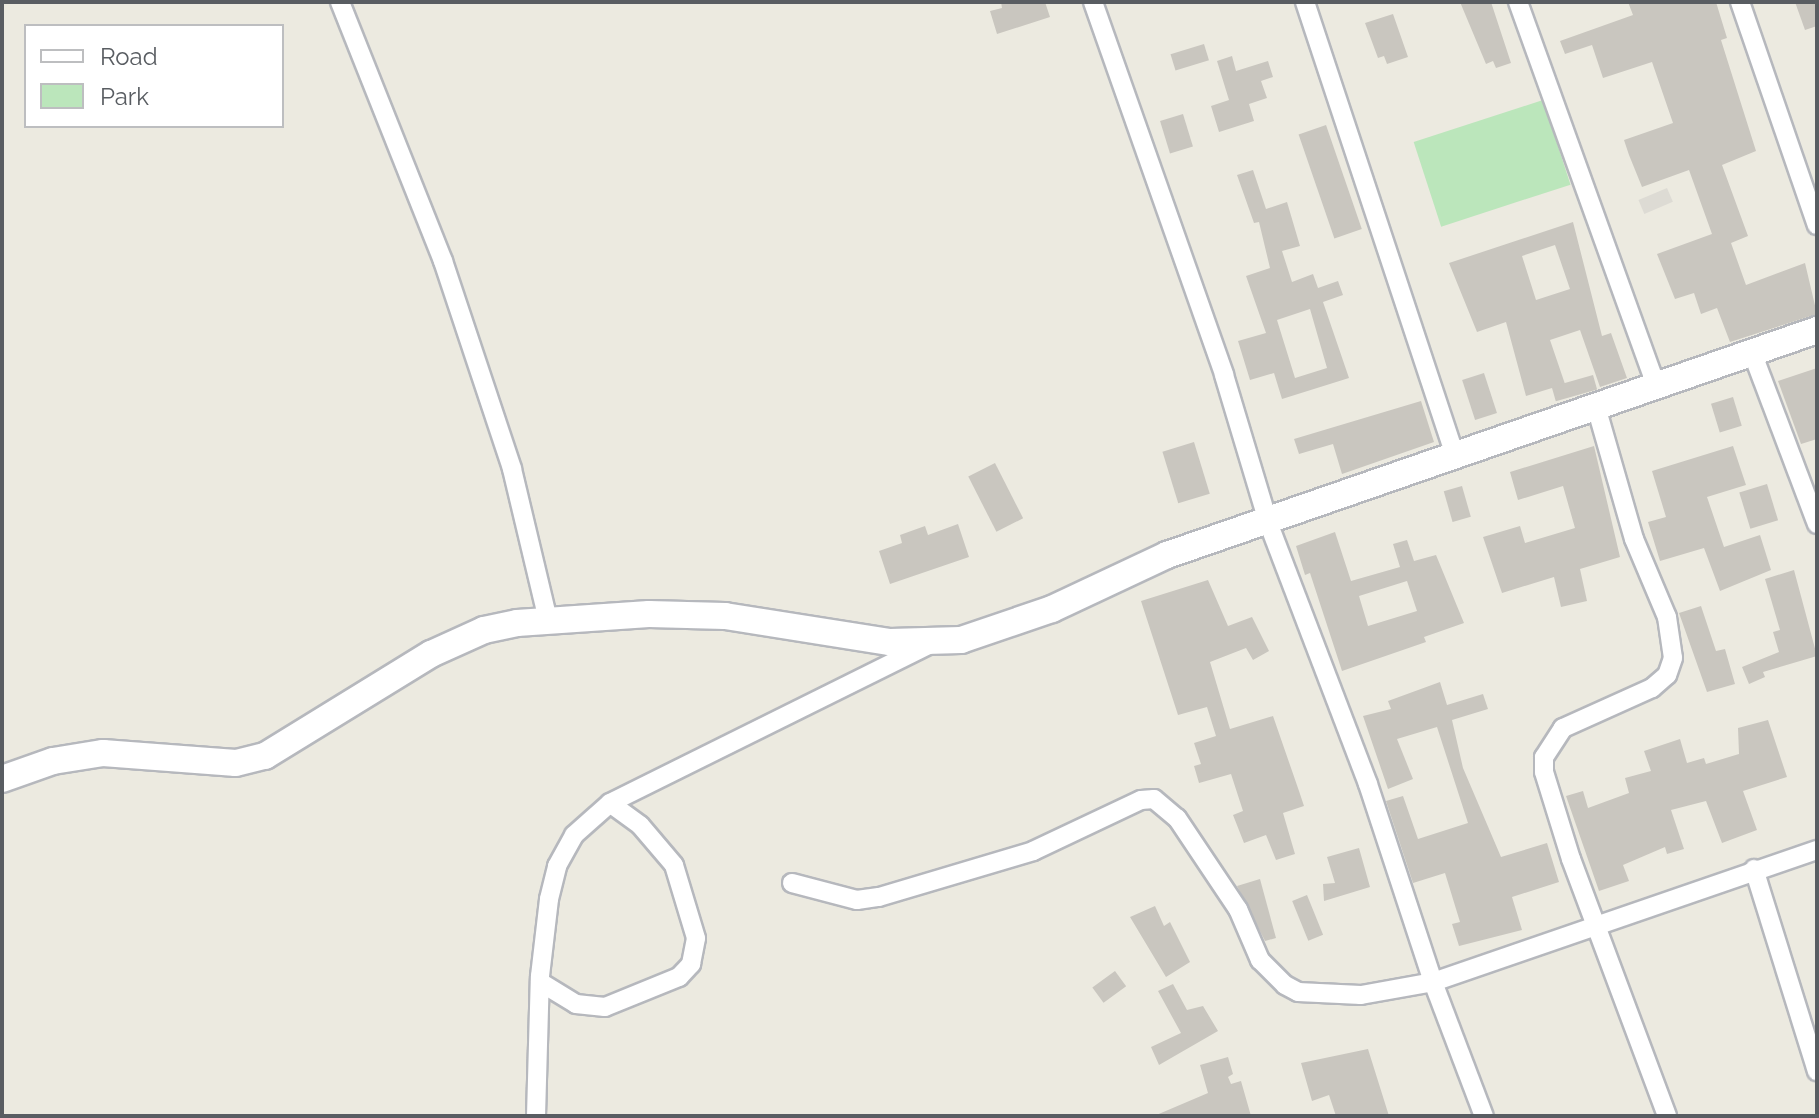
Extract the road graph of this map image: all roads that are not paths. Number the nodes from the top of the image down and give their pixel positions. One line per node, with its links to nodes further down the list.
1 (340, 2): 14 (street)
2 (1093, 2): 12 (street)
3 (1305, 2): 11 (street)
4 (1518, 2): 9 (street)
5 (1740, 2): 6 (street)
6 (1817, 225)
7 (1817, 330): 8 (street)
8 (1752, 352): 9 (street); 13 (street)
9 (1657, 388): 10 (street)
10 (1597, 410): 11 (street); 21 (street)
11 (1456, 458): 12 (street)
12 (1268, 522): 15 (street); 23 (street)
13 (1817, 524)
14 (548, 620): 15 (street); 16 (street)
15 (932, 643): 17 (street)
16 (2, 779)
17 (610, 803): 22 (street); 22 (street)
18 (1817, 850): 19 (street)
19 (1754, 869): 21 (street); 24 (street)
20 (792, 883): 23 (street)
21 (1597, 924): 23 (street); 27 (street)
22 (540, 982): 25 (street)
23 (1433, 982): 26 (street)
24 (1817, 1071)
25 (536, 1116)
26 (1484, 1116)
27 (1667, 1116)

